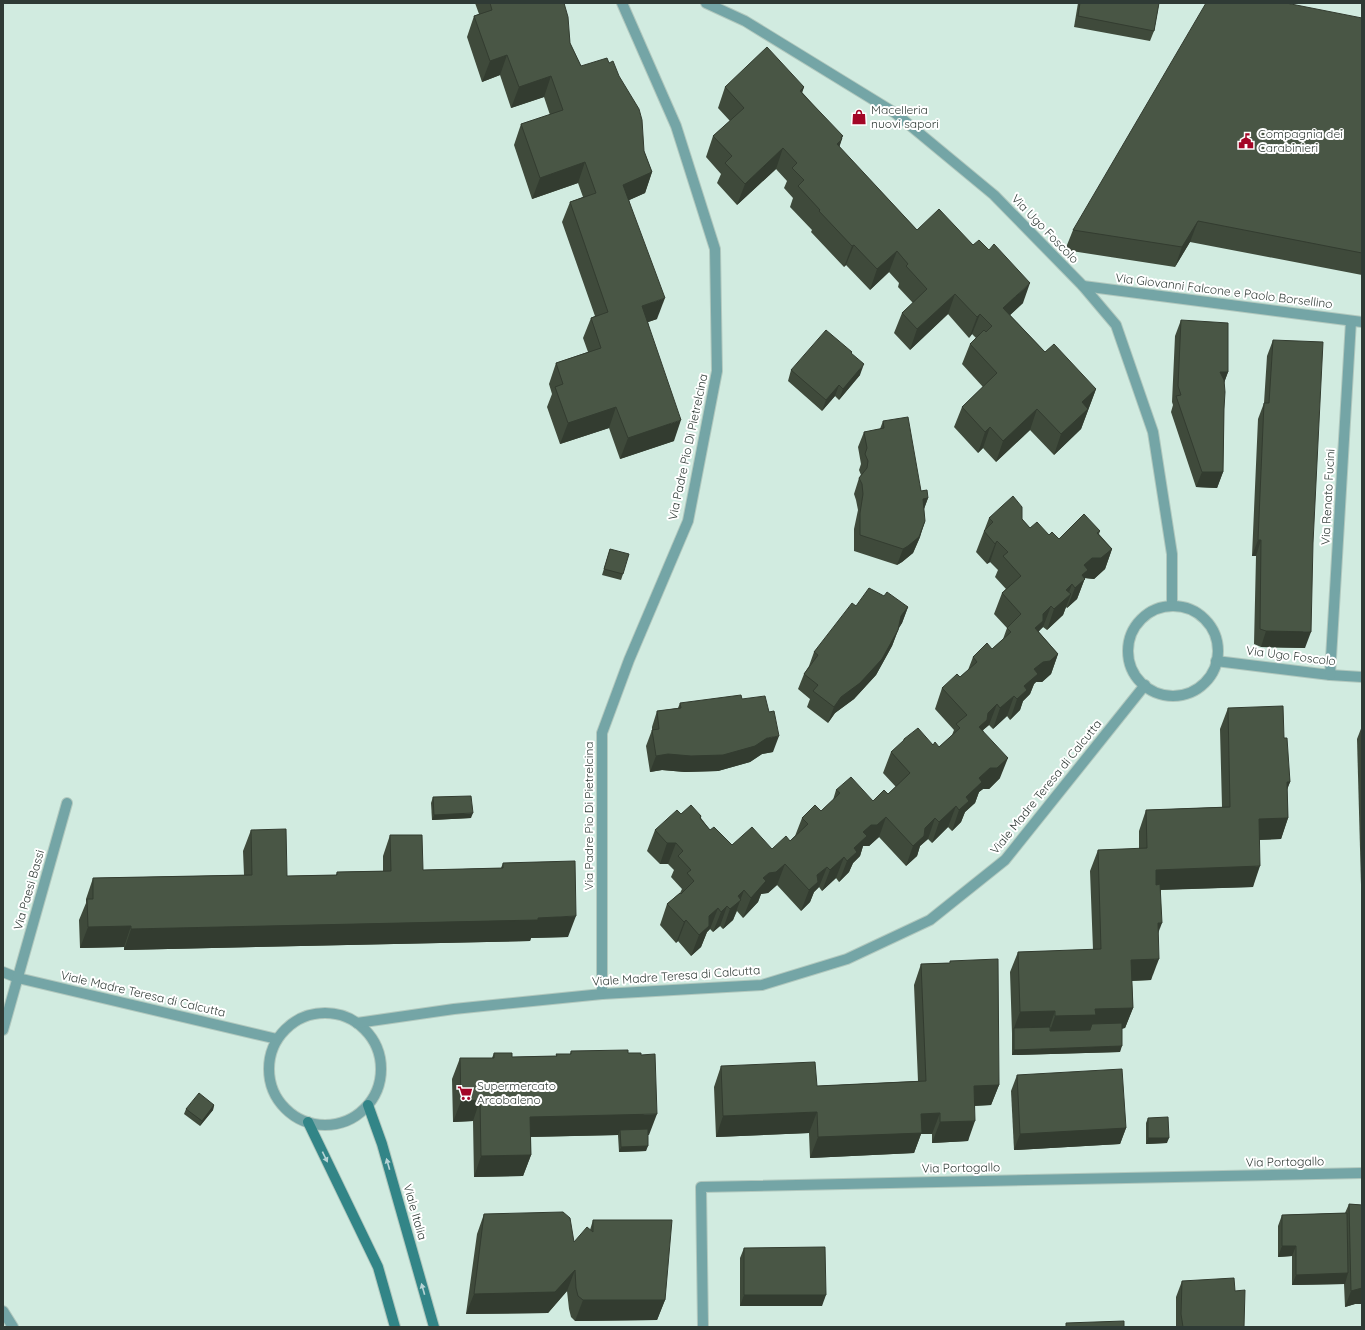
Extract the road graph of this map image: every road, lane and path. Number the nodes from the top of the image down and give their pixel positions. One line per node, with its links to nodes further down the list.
1 (622, 3): 14 (street, Via Padre Pio Di Pietrelcina)
2 (706, 3): 3 (street, Via Ugo Foscolo)
3 (1082, 286): 4 (street, Via Giovanni Falcone e Paolo Borsellino); 6 (street, Via Ugo Foscolo)
4 (1351, 321): 5 (street, Via Giovanni Falcone e Paolo Borsellino); 8 (street, Via Renato Fucini)
5 (1362, 322)
6 (1172, 605): 7 (street); 10 (street)
7 (1216, 661): 8 (street, Via Ugo Foscolo); 10 (street)
8 (1330, 675): 9 (street, Via Ugo Foscolo)
9 (1362, 677)
10 (1145, 685): 14 (street, Viale Madre Teresa di Calcutta)
11 (67, 803): 13 (street, Via Paesi Bassi)
12 (3, 972): 13 (street, Viale Madre Teresa di Calcutta)
13 (18, 978): 16 (street, Via Paesi Bassi); 17 (street, Viale Madre Teresa di Calcutta)
14 (602, 994): 15 (street, Viale Madre Teresa di Calcutta)
15 (357, 1023): 17 (street); 18 (street)
16 (3, 1030)
17 (278, 1039): 19 (street)
18 (368, 1104): 19 (street); 24 (street, Viale Italia, one-way to 18)
19 (308, 1122): 23 (street, one-way to 23)
20 (1362, 1173): 25 (street, Via Portogallo)
21 (3, 1311): 22 (street)
22 (13, 1327)
23 (395, 1327)
24 (434, 1327)
25 (702, 1327)

